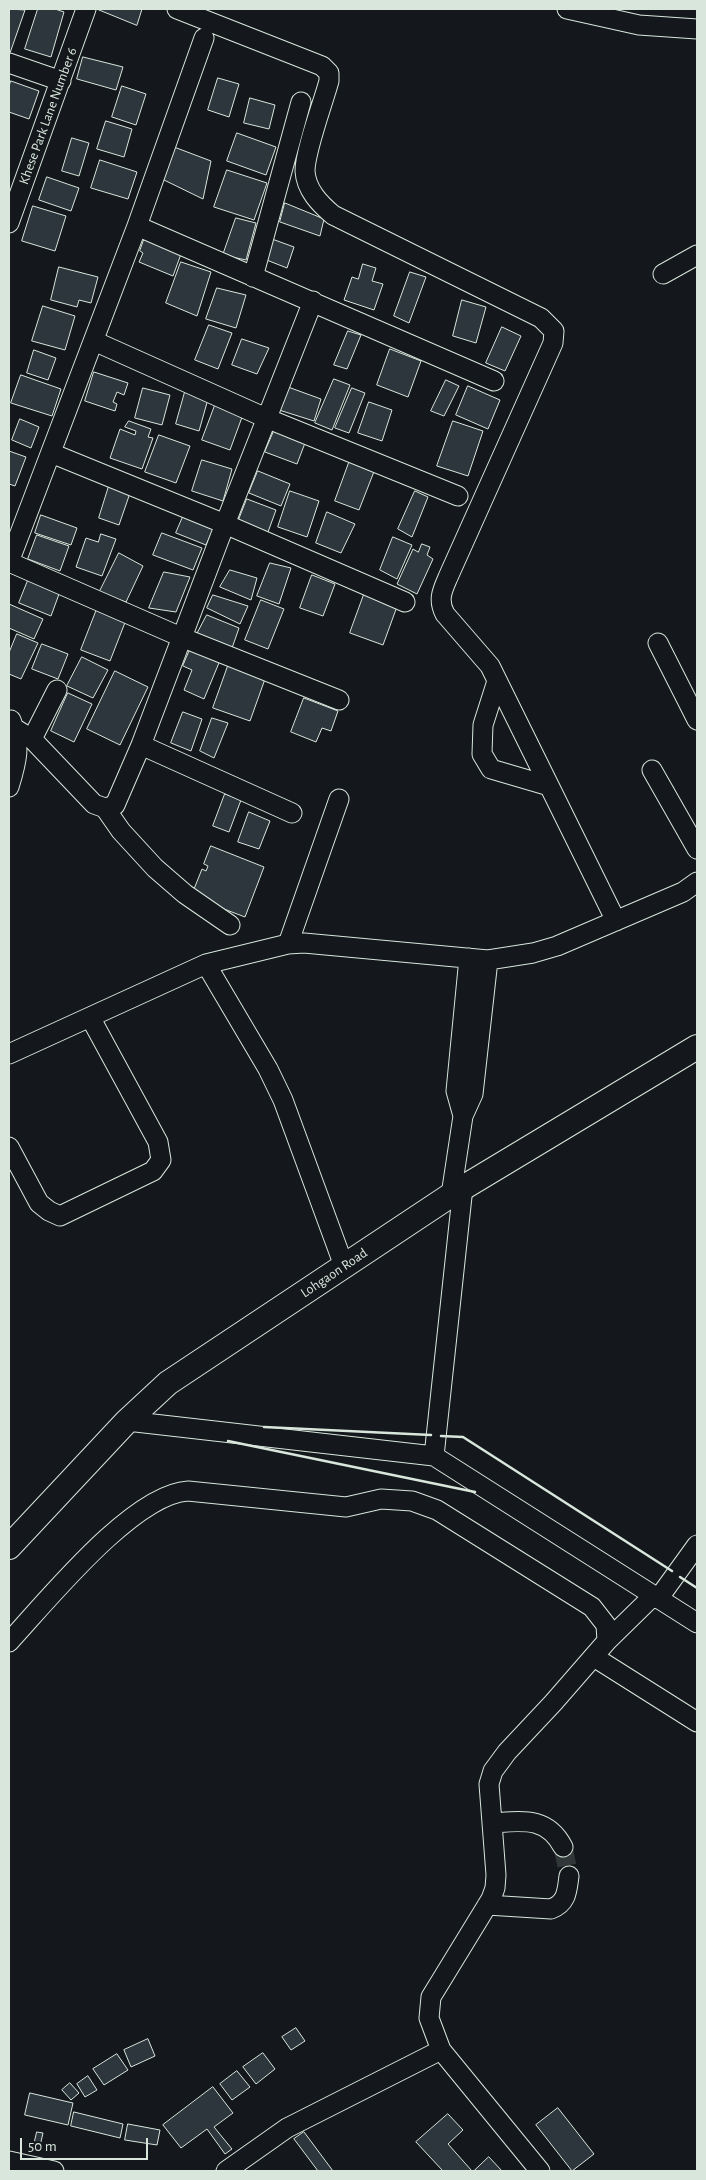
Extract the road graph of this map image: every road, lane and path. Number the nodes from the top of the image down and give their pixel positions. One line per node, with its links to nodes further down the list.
1 (86, 9): 7 (street, Khese Park Lane Number 6)
2 (177, 9): 25 (street)
3 (567, 9): 4 (street)
4 (697, 29)
5 (204, 38): 10 (street)
6 (9, 63): 7 (street)
7 (61, 81): 9 (street, Khese Park Lane Number 6)
8 (301, 102): 13 (street)
9 (9, 224)
10 (137, 226): 13 (street); 15 (street)
11 (697, 255): 12 (street)
12 (663, 274)
13 (253, 277): 14 (street)
14 (313, 301): 16 (street); 17 (street)
15 (94, 340): 17 (street); 18 (street)
16 (494, 381)
17 (266, 418): 19 (street); 20 (street)
18 (50, 453): 20 (street); 21 (street)
19 (458, 496)
20 (225, 524): 22 (street); 23 (street)
21 (9, 562): 23 (street)
22 (405, 602)
23 (182, 637): 27 (street); 31 (street)
24 (658, 643): 28 (street)
25 (497, 681): 33 (street); 33 (street)
26 (57, 690): 30 (street)
27 (339, 700)
28 (697, 720)
29 (11, 722): 30 (street); 34 (street)
30 (32, 739): 36 (street)
31 (141, 745): 36 (street); 37 (street)
32 (652, 770): 38 (street)
33 (549, 786): 40 (street)
34 (9, 787)
35 (339, 799): 42 (street)
36 (105, 808): 41 (street)
37 (292, 813)
38 (697, 849)
39 (697, 882): 40 (street)
40 (616, 921): 43 (street)
41 (230, 925)
42 (288, 944): 43 (street); 44 (street)
43 (478, 959): 49 (street)
44 (206, 964): 45 (street); 50 (street)
45 (90, 1017): 47 (street); 48 (street)
46 (697, 1047): 49 (main road, Lohgaon Road)
47 (9, 1054)
48 (9, 1147)
49 (457, 1191): 50 (main road, Lohgaon Road); 52 (street)
50 (344, 1266): 51 (main road, Lohgaon Road)
51 (127, 1421): 52 (street); 54 (main road, Lohgaon Road)
52 (434, 1456): 55 (street)
53 (697, 1545): 55 (street)
54 (9, 1546)
55 (656, 1597): 56 (street); 57 (street)
56 (697, 1623)
57 (607, 1641): 58 (street); 59 (street)
58 (9, 1642)
59 (594, 1657): 60 (street); 61 (street)
60 (697, 1722)
61 (492, 1823): 62 (street); 64 (street)
62 (563, 1847)
63 (569, 1876): 64 (street)
64 (487, 1905): 65 (street)
65 (440, 2050): 68 (street); 69 (street)
66 (9, 2161): 67 (street)
67 (54, 2171)
68 (226, 2171)
69 (540, 2171)

